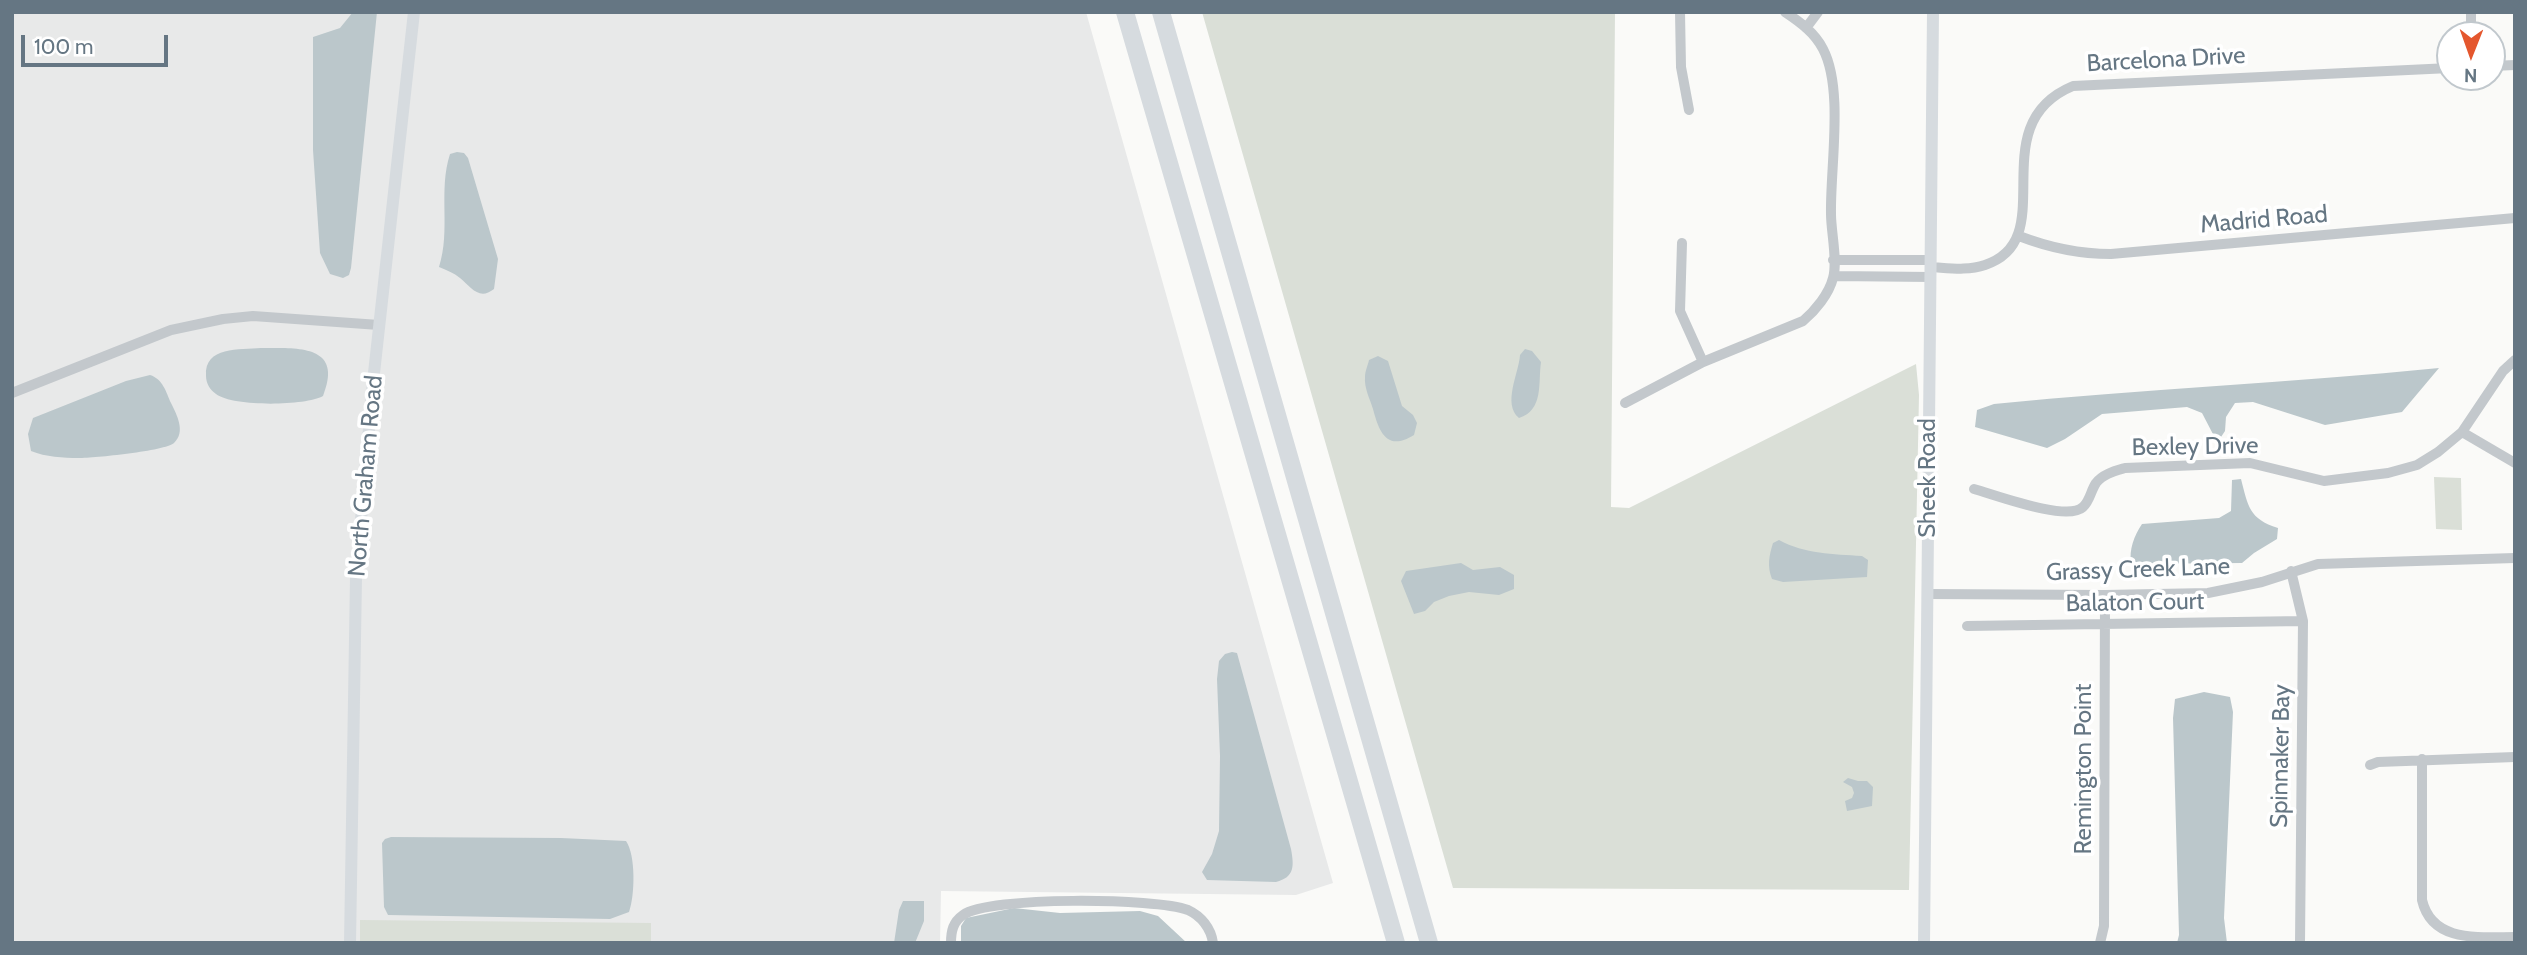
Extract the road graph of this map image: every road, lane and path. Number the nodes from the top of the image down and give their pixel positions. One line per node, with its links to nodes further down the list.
1 (414, 12): 17 (street, North Graham Road)
2 (1125, 12): 36 (highway)
3 (1161, 12): 40 (highway)
4 (1680, 12): 10 (street)
5 (1785, 12): 8 (street)
6 (1818, 12): 8 (street)
7 (1933, 12): 15 (street, Sheek Road)
8 (1806, 28): 14 (street)
9 (2436, 69): 12 (street, Barcelona Drive)
10 (1689, 110)
11 (2515, 218): 12 (street, Madrid Road)
12 (2019, 236): 15 (street)
13 (1682, 243): 19 (street)
14 (1833, 260): 15 (street); 16 (street)
15 (1931, 268): 16 (street); 27 (street, Sheek Road)
16 (1834, 276): 19 (street)
17 (379, 324): 20 (street); 37 (street, North Graham Road)
18 (2515, 360): 22 (street, Bexley Drive)
19 (1703, 362): 21 (street)
20 (12, 393)
21 (1625, 402)
22 (2462, 432): 23 (street); 24 (street, Bexley Drive)
23 (2515, 463)
24 (1974, 489)
25 (2515, 558): 26 (street, Grassy Creek Lane)
26 (2291, 571): 28 (street, Grassy Creek Lane); 29 (street, Spinnaker Bay)
27 (1928, 594): 28 (street, Grassy Creek Lane); 41 (street, Sheek Road)
28 (2105, 595): 30 (street, Remington Point)
29 (2303, 621): 30 (street, Balaton Court); 43 (street, Spinnaker Bay)
30 (2105, 625): 31 (street, Balaton Court); 42 (street, Remington Point)
31 (1967, 626)
32 (2515, 757): 33 (street)
33 (2422, 759): 34 (street); 35 (street)
34 (2370, 765)
35 (2515, 937)
36 (1394, 940)
37 (350, 943)
38 (951, 943): 39 (street)
39 (1213, 943)
40 (1429, 943)
41 (1924, 943)
42 (2101, 943)
43 (2300, 943)

